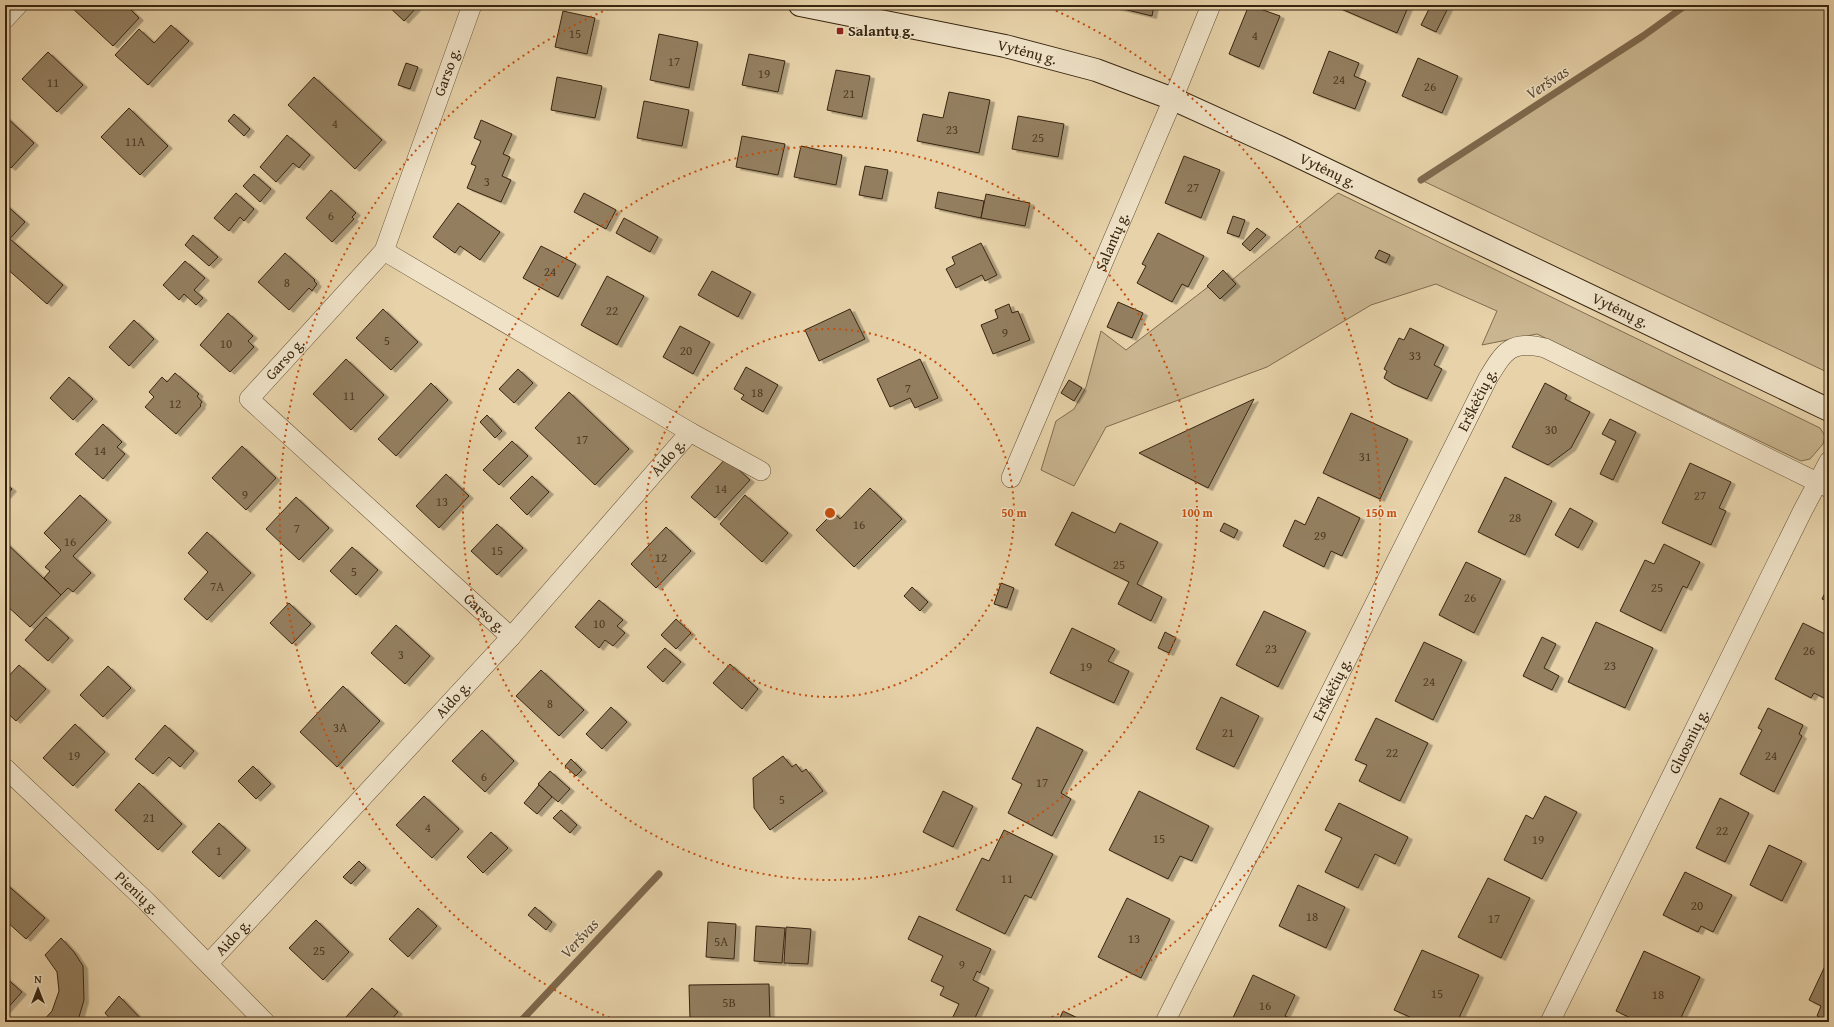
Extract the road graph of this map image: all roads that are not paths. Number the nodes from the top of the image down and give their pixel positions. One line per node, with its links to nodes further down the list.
1 (18, 5): 5 (street)
2 (472, 5): 7 (street, Garso g.)
3 (800, 5): 6 (main road, Vytėnų g.)
4 (1211, 5): 6 (street, Salantų g.)
5 (5, 19)
6 (1173, 99): 8 (main road, Vytėnų g.); 12 (street, Salantų g.)
7 (384, 250): 9 (street, Aido g.); 14 (street, Garso g.)
8 (1829, 410)
9 (690, 432): 11 (street, Aido g.); 14 (street, Aido g.)
10 (1829, 461): 13 (street, Gluosnių g.)
11 (761, 471)
12 (1011, 478)
13 (1823, 485): 18 (street, Erškėčių g.); 19 (street, Gluosnių g.)
14 (511, 637): 16 (street, Aido g.)
15 (5, 768): 16 (street, Pienių g.)
16 (208, 963): 17 (street, Pienių g.)
17 (265, 1022)
18 (1165, 1022)
19 (1550, 1022)

